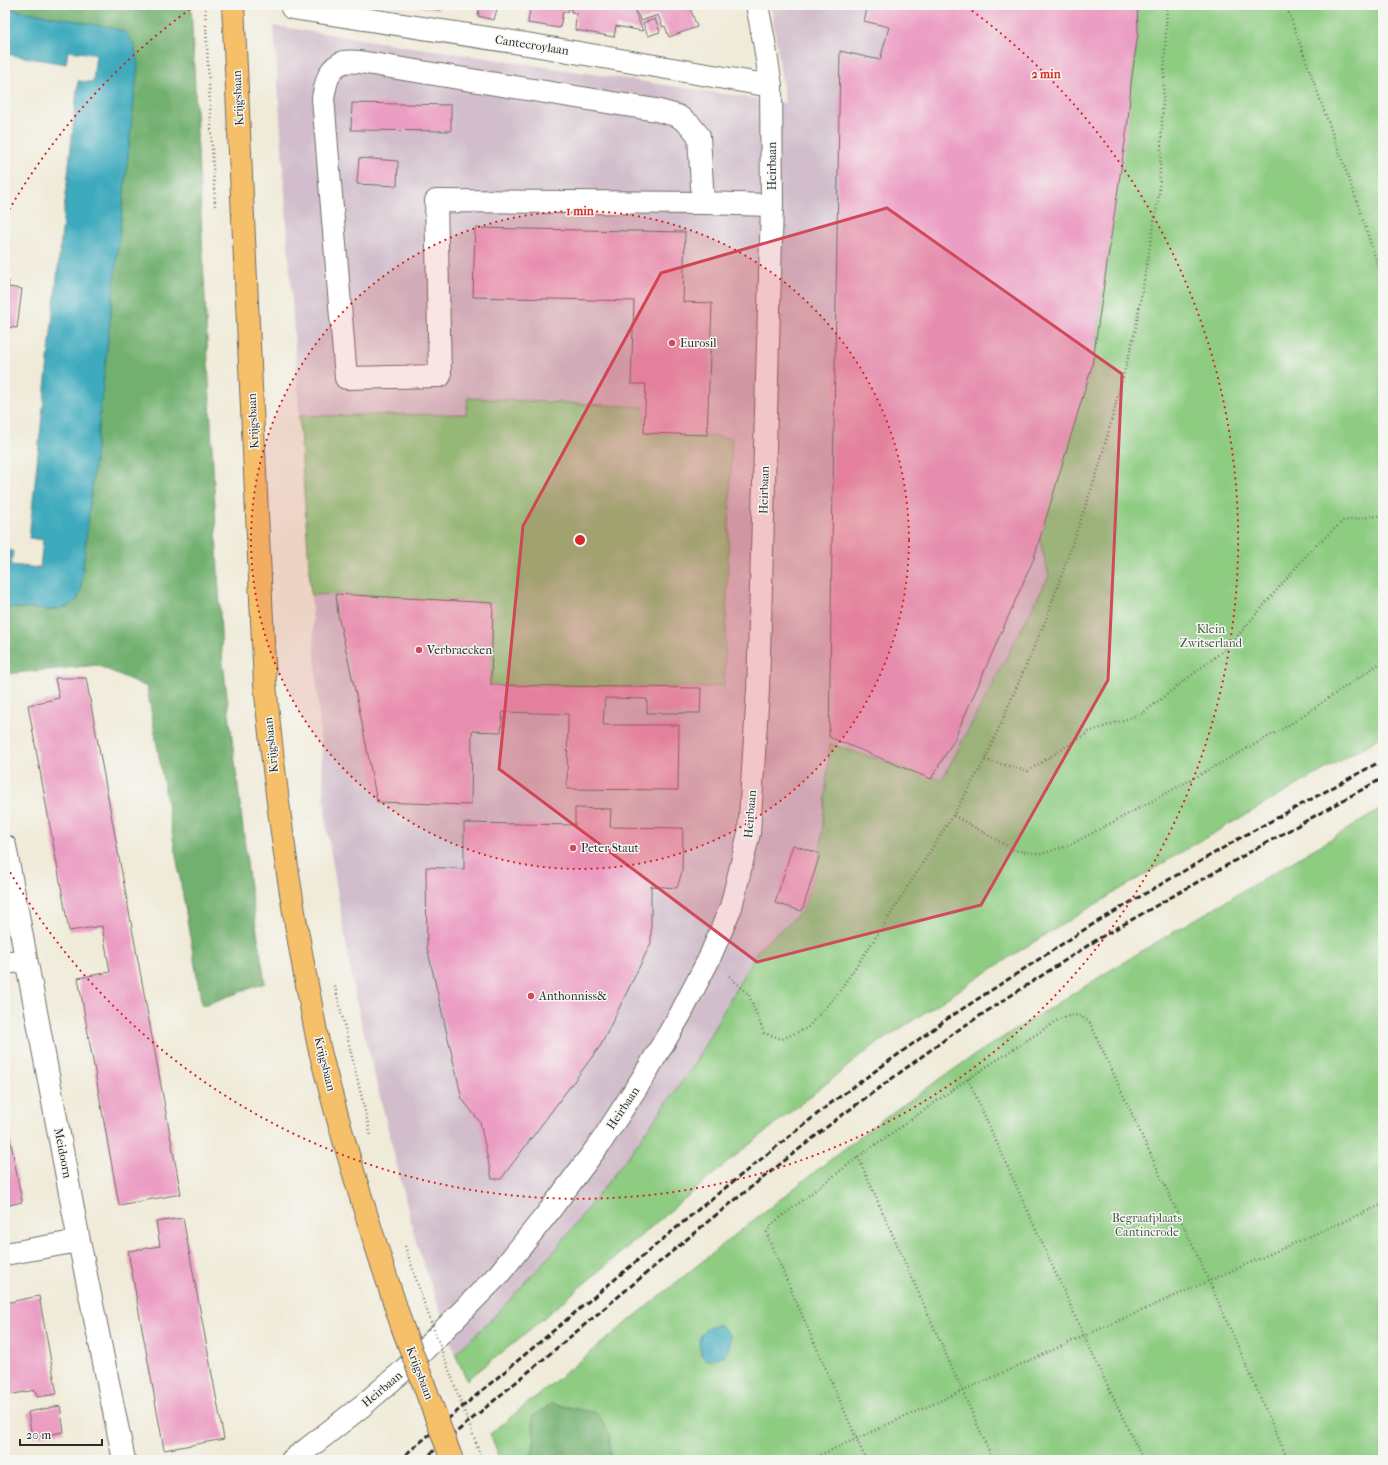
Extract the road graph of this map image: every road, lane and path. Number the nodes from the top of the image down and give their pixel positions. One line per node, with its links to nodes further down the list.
1 (233, 5): 32 (main road, Krijgsbaan, bridge)
2 (757, 5): 6 (street, Heirbaan)
3 (1167, 5): 12 (path)
4 (1286, 5): 9 (path)
5 (292, 8): 6 (street, Cantecroylaan)
6 (771, 86): 8 (street, Heirbaan)
7 (703, 203): 7 (street); 8 (street)
8 (772, 205): 15 (street, Heirbaan)
9 (1383, 281)
10 (1383, 515): 12 (path)
11 (1383, 661): 13 (path)
12 (986, 760): 13 (path)
13 (953, 816): 15 (path)
14 (5, 846): 16 (street, Meidoorn)
15 (709, 959): 31 (street, Heirbaan)
16 (26, 960): 17 (street); 23 (street, Meidoorn)
17 (5, 963)
18 (335, 985): 20 (path)
19 (968, 1079): 21 (path); 26 (path); 27 (path)
20 (372, 1138)
21 (858, 1157): 28 (path); 29 (path)
22 (1383, 1204): 26 (path)
23 (79, 1241): 25 (street); 30 (street, Meidoorn)
24 (404, 1242): 33 (path, bridge)
25 (5, 1254)
26 (1209, 1281): 27 (path); 38 (path)
27 (1084, 1336): 28 (path); 37 (path)
28 (962, 1391): 29 (path); 36 (path)
29 (856, 1439): 34 (path); 35 (path)
30 (124, 1460)
31 (292, 1460)
32 (452, 1460)
33 (482, 1460)
34 (810, 1460)
35 (866, 1460)
36 (992, 1460)
37 (1143, 1460)
38 (1288, 1460)

